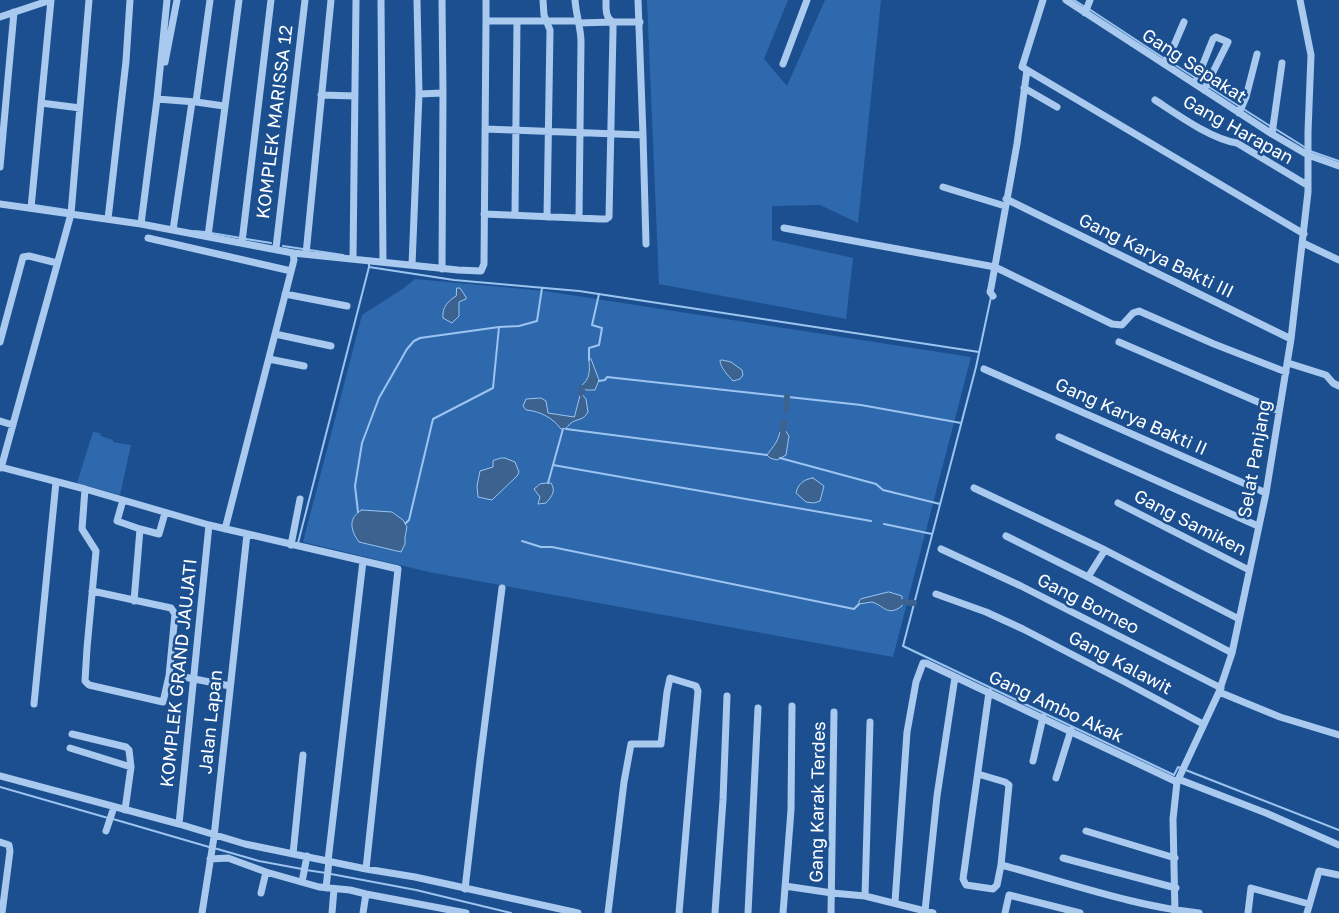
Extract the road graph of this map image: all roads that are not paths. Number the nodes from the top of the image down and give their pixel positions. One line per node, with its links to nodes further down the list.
1 (51, 0): 25 (street); 49 (street)
2 (90, 0): 52 (street)
3 (130, 0): 74 (street)
4 (167, 0): 46 (street)
5 (178, 0): 46 (street)
6 (210, 0): 48 (street)
7 (239, 0): 50 (street)
8 (271, 0): 81 (street)
9 (305, 0): 84 (street, KOMPLEK MARISSA 12)
10 (331, 0): 44 (street)
11 (356, 0): 45 (street)
12 (381, 0): 89 (street)
13 (417, 0): 43 (street)
14 (442, 0): 42 (street)
15 (486, 0): 27 (street)
16 (542, 0): 29 (street)
17 (575, 0): 30 (street)
18 (606, 0): 31 (street)
19 (638, 0): 32 (street)
20 (807, 0): 37 (street)
21 (1043, 0): 38 (street)
22 (1066, 0): 24 (street, Gang Sepakat)
23 (1300, 0): 61 (street, Selat Panjang)
24 (1088, 7): 35 (street, Gang Sepakat)
25 (14, 12): 26 (street); 62 (street)
26 (0, 17)
27 (486, 21): 28 (street); 54 (street)
28 (517, 21): 29 (street); 56 (street)
29 (547, 22): 30 (street); 57 (street)
30 (578, 22): 31 (street); 58 (street)
31 (612, 22): 32 (street); 59 (street)
32 (640, 22): 60 (street)
33 (1184, 22): 35 (street)
34 (1257, 54): 53 (street)
35 (1166, 61): 39 (street, Gang Sepakat)
36 (1282, 63): 55 (street)
37 (783, 64)
38 (1027, 70): 41 (street); 78 (street)
39 (1196, 81): 40 (street, Gang Sepakat); 40 (street)
40 (1206, 86): 53 (street, Gang Sepakat)
41 (1027, 90): 51 (street); 66 (street)
42 (443, 93): 43 (street); 93 (street)
43 (419, 94): 91 (street)
44 (321, 95): 45 (street); 85 (street)
45 (354, 96): 87 (street)
46 (157, 99): 48 (street); 75 (street)
47 (1155, 100): 64 (street, Gang Harapan)
48 (194, 102): 50 (street); 77 (street)
49 (41, 103): 52 (street); 68 (street)
50 (224, 106): 79 (street)
51 (1057, 107)
52 (80, 108): 69 (street)
53 (1241, 110): 55 (street, Gang Sepakat)
54 (485, 129): 56 (street); 70 (street)
55 (1272, 129): 61 (street, Gang Sepakat)
56 (516, 130): 57 (street); 71 (street)
57 (548, 131): 58 (street); 72 (street)
58 (580, 132): 59 (street); 73 (street)
59 (610, 134): 60 (street); 73 (street)
60 (644, 135): 83 (street)
61 (1308, 151): 63 (street, Gang Sepakat); 64 (street, Selat Panjang)
62 (0, 166)
63 (1339, 166)
64 (1307, 185): 78 (street, Selat Panjang)
65 (943, 187): 66 (street, Gang Karya Bakti III)
66 (1008, 202): 92 (street); 99 (street, Gang Karya Bakti III)
67 (0, 204): 68 (street)
68 (31, 208): 69 (street)
69 (71, 214): 74 (street); 90 (street)
70 (484, 214): 71 (street); 93 (street)
71 (515, 214): 72 (street)
72 (547, 217): 73 (street)
73 (579, 218)
74 (108, 219): 75 (street)
75 (141, 224): 77 (street)
76 (784, 228): 92 (street)
77 (173, 230): 79 (street)
78 (1304, 234): 82 (street, Selat Panjang)
79 (208, 236): 81 (street)
80 (148, 238): 94 (street)
81 (242, 238): 84 (street)
82 (1303, 243): 88 (street); 99 (street, Selat Panjang)
83 (646, 244)
84 (276, 248): 86 (street)
85 (306, 251): 86 (street); 87 (street)
86 (293, 252): 94 (street)
87 (353, 259): 89 (street)
88 (1339, 260)
89 (383, 262): 91 (street)
90 (57, 263): 100 (street); 111 (street)
91 (412, 265): 93 (street)
92 (995, 267): 96 (street); 107 (street)
93 (442, 269)
94 (291, 270): 95 (street)
95 (286, 294): 97 (street); 98 (street)
96 (993, 296)
97 (347, 306)
98 (275, 334): 102 (street); 103 (street)
99 (1291, 340): 104 (street, Selat Panjang)
100 (0, 342)
101 (1120, 342): 109 (street)
102 (331, 346)
103 (269, 359): 105 (street); 125 (street)
104 (1288, 363): 107 (street, Selat Panjang); 108 (street)
105 (304, 366)
106 (984, 369): 117 (street, Gang Karya Bakti II)
107 (1286, 372): 109 (street, Selat Panjang)
108 (1339, 386)
109 (1279, 411): 117 (street, Selat Panjang)
110 (0, 421): 111 (street)
111 (13, 425): 113 (street)
112 (1059, 437): 123 (street)
113 (1, 467): 114 (street)
114 (56, 482): 116 (street); 147 (street)
115 (974, 488): 130 (street)
116 (85, 489): 119 (street); 135 (street)
117 (1266, 493): 123 (street, Selat Panjang)
118 (300, 499): 128 (street)
119 (123, 500): 121 (street); 124 (street)
120 (1118, 503): 132 (street, Gang Samiken)
121 (165, 513): 122 (street); 124 (street)
122 (209, 525): 125 (street); 142 (street, KOMPLEK GRAND JAUJATI)
123 (1258, 526): 132 (street, Selat Panjang)
124 (140, 529): 137 (street)
125 (225, 529): 126 (street)
126 (247, 534): 128 (street); 143 (street, Jalan Lapan)
127 (1006, 536): 133 (street)
128 (291, 545): 131 (street)
129 (941, 549): 144 (street, Gang Borneo)
130 (1105, 550): 133 (street); 138 (street)
131 (363, 561): 178 (street); 180 (street)
132 (1249, 570): 138 (street, Selat Panjang)
133 (1088, 577): 139 (street)
134 (502, 588): 188 (street)
135 (92, 591): 137 (street); 137 (street)
136 (936, 594): 153 (street, Gang Kalawit)
137 (134, 601)
138 (1239, 619): 139 (street, Selat Panjang)
139 (1232, 653): 144 (street, Selat Panjang)
140 (179, 676): 142 (street)
141 (955, 677): 145 (street, Gang Ambo Akak); 193 (street, Gang Ambo Akak); 195 (street)
142 (194, 678): 143 (street); 167 (street, KOMPLEK GRAND JAUJATI)
143 (230, 686): 170 (street, Jalan Lapan)
144 (1220, 690): 153 (street, Selat Panjang); 156 (street, Gang Borneo)
145 (989, 692): 151 (street, Gang Ambo Akak); 161 (street)
146 (727, 696): 205 (street)
147 (34, 704)
148 (792, 706): 185 (street)
149 (758, 708): 206 (street)
150 (834, 712): 190 (street, Gang Karak Terdes)
151 (1043, 717): 154 (street, Gang Ambo Akak); 159 (street)
152 (870, 722): 192 (street)
153 (1203, 724): 162 (street, Selat Panjang)
154 (1071, 730): 162 (street, Gang Ambo Akak); 164 (street)
155 (72, 734): 160 (street)
156 (1339, 735)
157 (70, 748): 160 (street)
158 (303, 755): 173 (street)
159 (1033, 761)
160 (131, 767): 166 (street)
161 (978, 774): 179 (street); 179 (street)
162 (1180, 775): 172 (street, Gang Ambo Akak); 177 (street, Selat Panjang)
163 (0, 776): 165 (street)
164 (1056, 778)
165 (113, 810): 166 (street); 168 (street)
166 (125, 810): 167 (street)
167 (179, 824): 170 (street)
168 (107, 827)
169 (1086, 831): 177 (street)
170 (214, 836): 173 (street); 174 (street, Jalan Lapan)
171 (0, 842): 197 (street)
172 (1339, 844)
173 (293, 854): 175 (street)
174 (210, 856): 181 (street); 198 (street, Jalan Lapan)
175 (307, 856): 178 (street); 183 (street)
176 (1063, 858): 186 (street)
177 (1175, 858): 186 (street, Selat Panjang)
178 (328, 861): 180 (street); 184 (street)
179 (1001, 865): 196 (street)
180 (366, 869): 188 (street)
181 (266, 872): 183 (street); 189 (street)
182 (1339, 875): 194 (street)
183 (303, 881): 184 (street)
184 (326, 886): 187 (street)
185 (786, 886): 190 (street); 207 (street)
186 (1176, 888): 196 (street, Selat Panjang)
187 (334, 889): 191 (street); 199 (street)
188 (465, 889): 202 (street)
189 (261, 892)
190 (832, 893): 192 (street); 208 (street, Gang Karak Terdes)
191 (366, 894): 200 (street); 201 (street)
192 (864, 896): 193 (street)
193 (895, 902): 195 (street)
194 (1310, 904): 213 (street); 214 (street)
195 (925, 911): 209 (street)
196 (1176, 912): 212 (street)
197 (2, 913)
198 (202, 913)
199 (332, 913)
200 (363, 913)
201 (466, 913)
202 (578, 913)
203 (608, 913): 204 (street)
204 (679, 913)
205 (715, 913)
206 (748, 913)
207 (783, 913)
208 (831, 913)
209 (933, 913)
210 (1005, 913): 211 (street)
211 (1080, 913)
212 (1199, 913)
213 (1248, 913)
214 (1308, 913)

